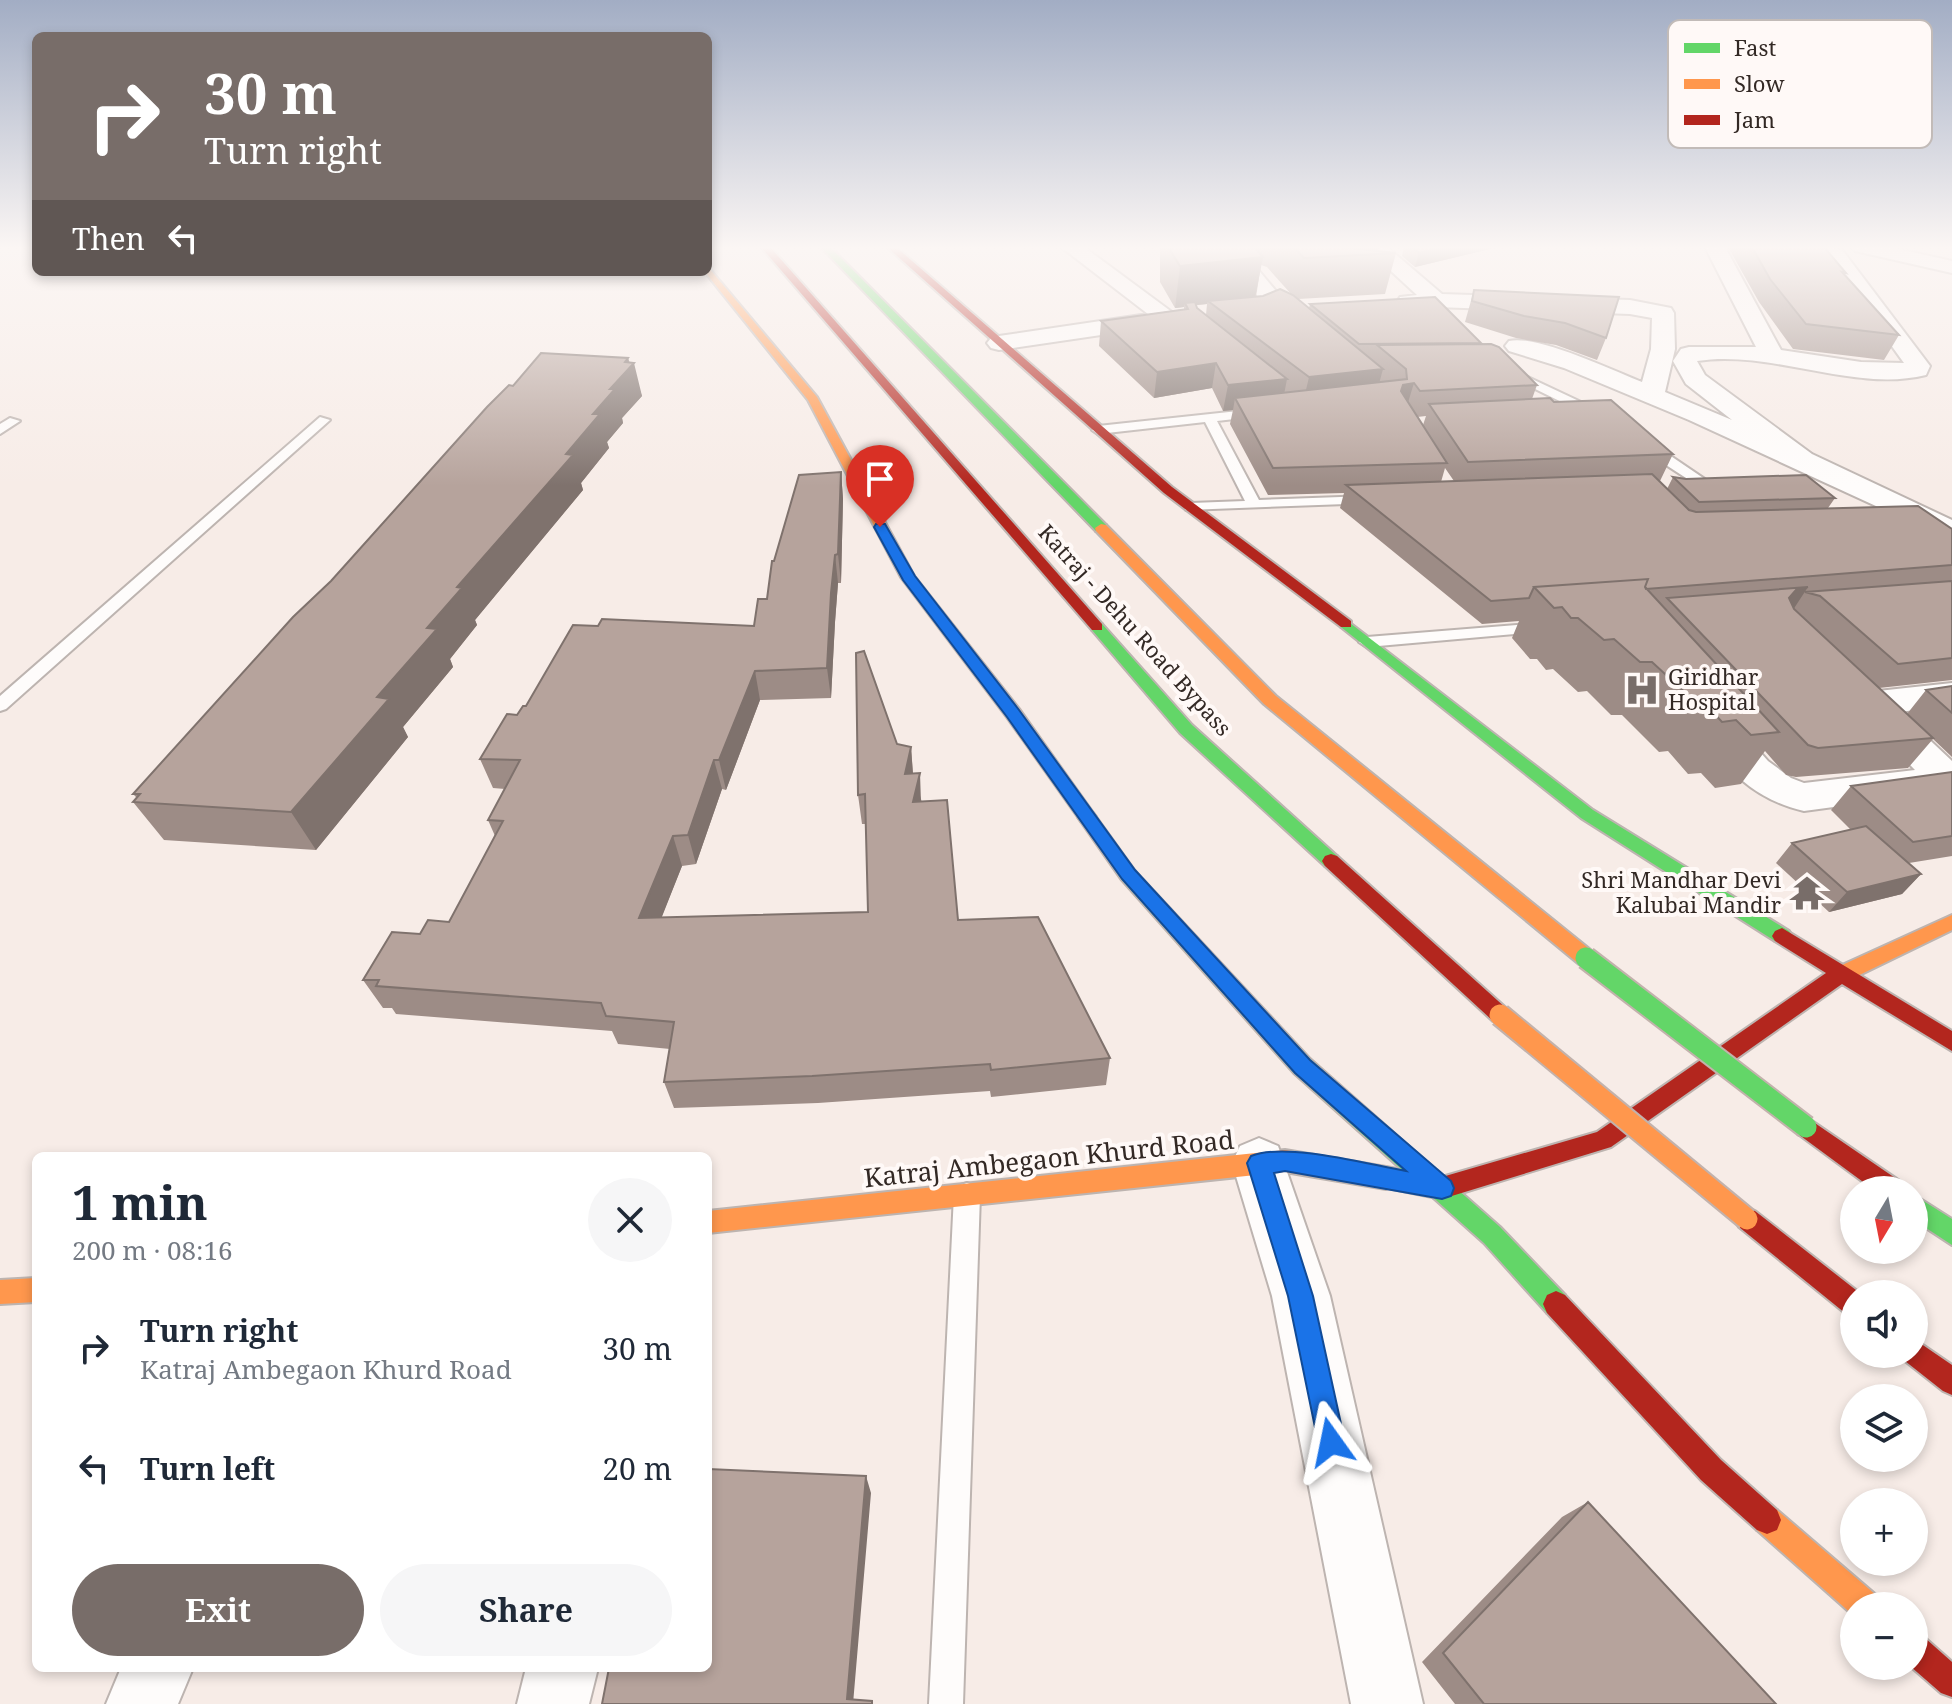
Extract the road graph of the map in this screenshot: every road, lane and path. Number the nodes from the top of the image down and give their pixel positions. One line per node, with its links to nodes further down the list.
1 (754, 327): 47 (main road)
2 (834, 327): 54 (main road, Katraj - Dehu Road Bypass, bridge)
3 (903, 327): 46 (main road, Katraj - Dehu Road Bypass, bridge)
4 (980, 327): 9 (main road)
5 (1111, 327): 9 (street)
6 (1663, 327): 13 (street)
7 (1757, 327): 11 (street)
8 (1889, 327): 11 (street)
9 (999, 343): 22 (main road)
10 (1517, 346): 13 (street)
11 (1773, 357): 24 (street)
12 (1499, 368): 15 (lane)
13 (1651, 395): 24 (street)
14 (1269, 412): 17 (lane)
15 (1596, 414): 16 (lane); 20 (lane)
16 (1565, 416)
17 (1209, 418): 22 (lane); 31 (lane)
18 (324, 420): 40 (lane)
19 (14, 421): 21 (lane)
20 (1609, 422)
21 (0, 430)
22 (1098, 430): 32 (main road)
23 (1634, 438): 27 (lane)
24 (1801, 459): 25 (street)
25 (1848, 481): 26 (lane); 34 (street)
26 (1817, 482)
27 (1708, 486): 28 (lane); 29 (lane)
28 (1724, 486)
29 (1677, 488)
30 (1391, 499): 31 (lane)
31 (1254, 504): 32 (lane)
32 (1191, 507): 36 (main road)
33 (1900, 522): 34 (lane)
34 (1941, 526)
35 (1563, 626): 36 (lane)
36 (1367, 642): 43 (main road)
37 (1835, 671): 39 (street)
38 (1952, 694): 39 (street)
39 (1870, 704): 41 (street)
40 (0, 705)
41 (1698, 706)
42 (1952, 922): 43 (main road)
43 (1842, 973): 44 (main road); 47 (main road)
44 (1952, 1042)
45 (1259, 1163): 47 (main road, Katraj Ambegaon Khurd Road); 48 (main road, Katraj Ambegaon Khurd Road); 65 (street)
46 (1874, 1176)
47 (1442, 1188): 57 (main road)
48 (967, 1195): 50 (main road, Katraj Ambegaon Khurd Road); 64 (lane)
49 (1928, 1216): 51 (main road)
50 (712, 1222)
51 (1952, 1233)
52 (32, 1290): 53 (main road)
53 (0, 1292)
54 (1840, 1293)
55 (1928, 1363): 56 (main road)
56 (1952, 1382)
57 (1849, 1592)
58 (1928, 1661): 61 (main road)
59 (155, 1672): 62 (street)
60 (561, 1672): 63 (street)
61 (1952, 1682)
62 (142, 1704)
63 (553, 1704)
64 (946, 1704)
65 (1387, 1704)

